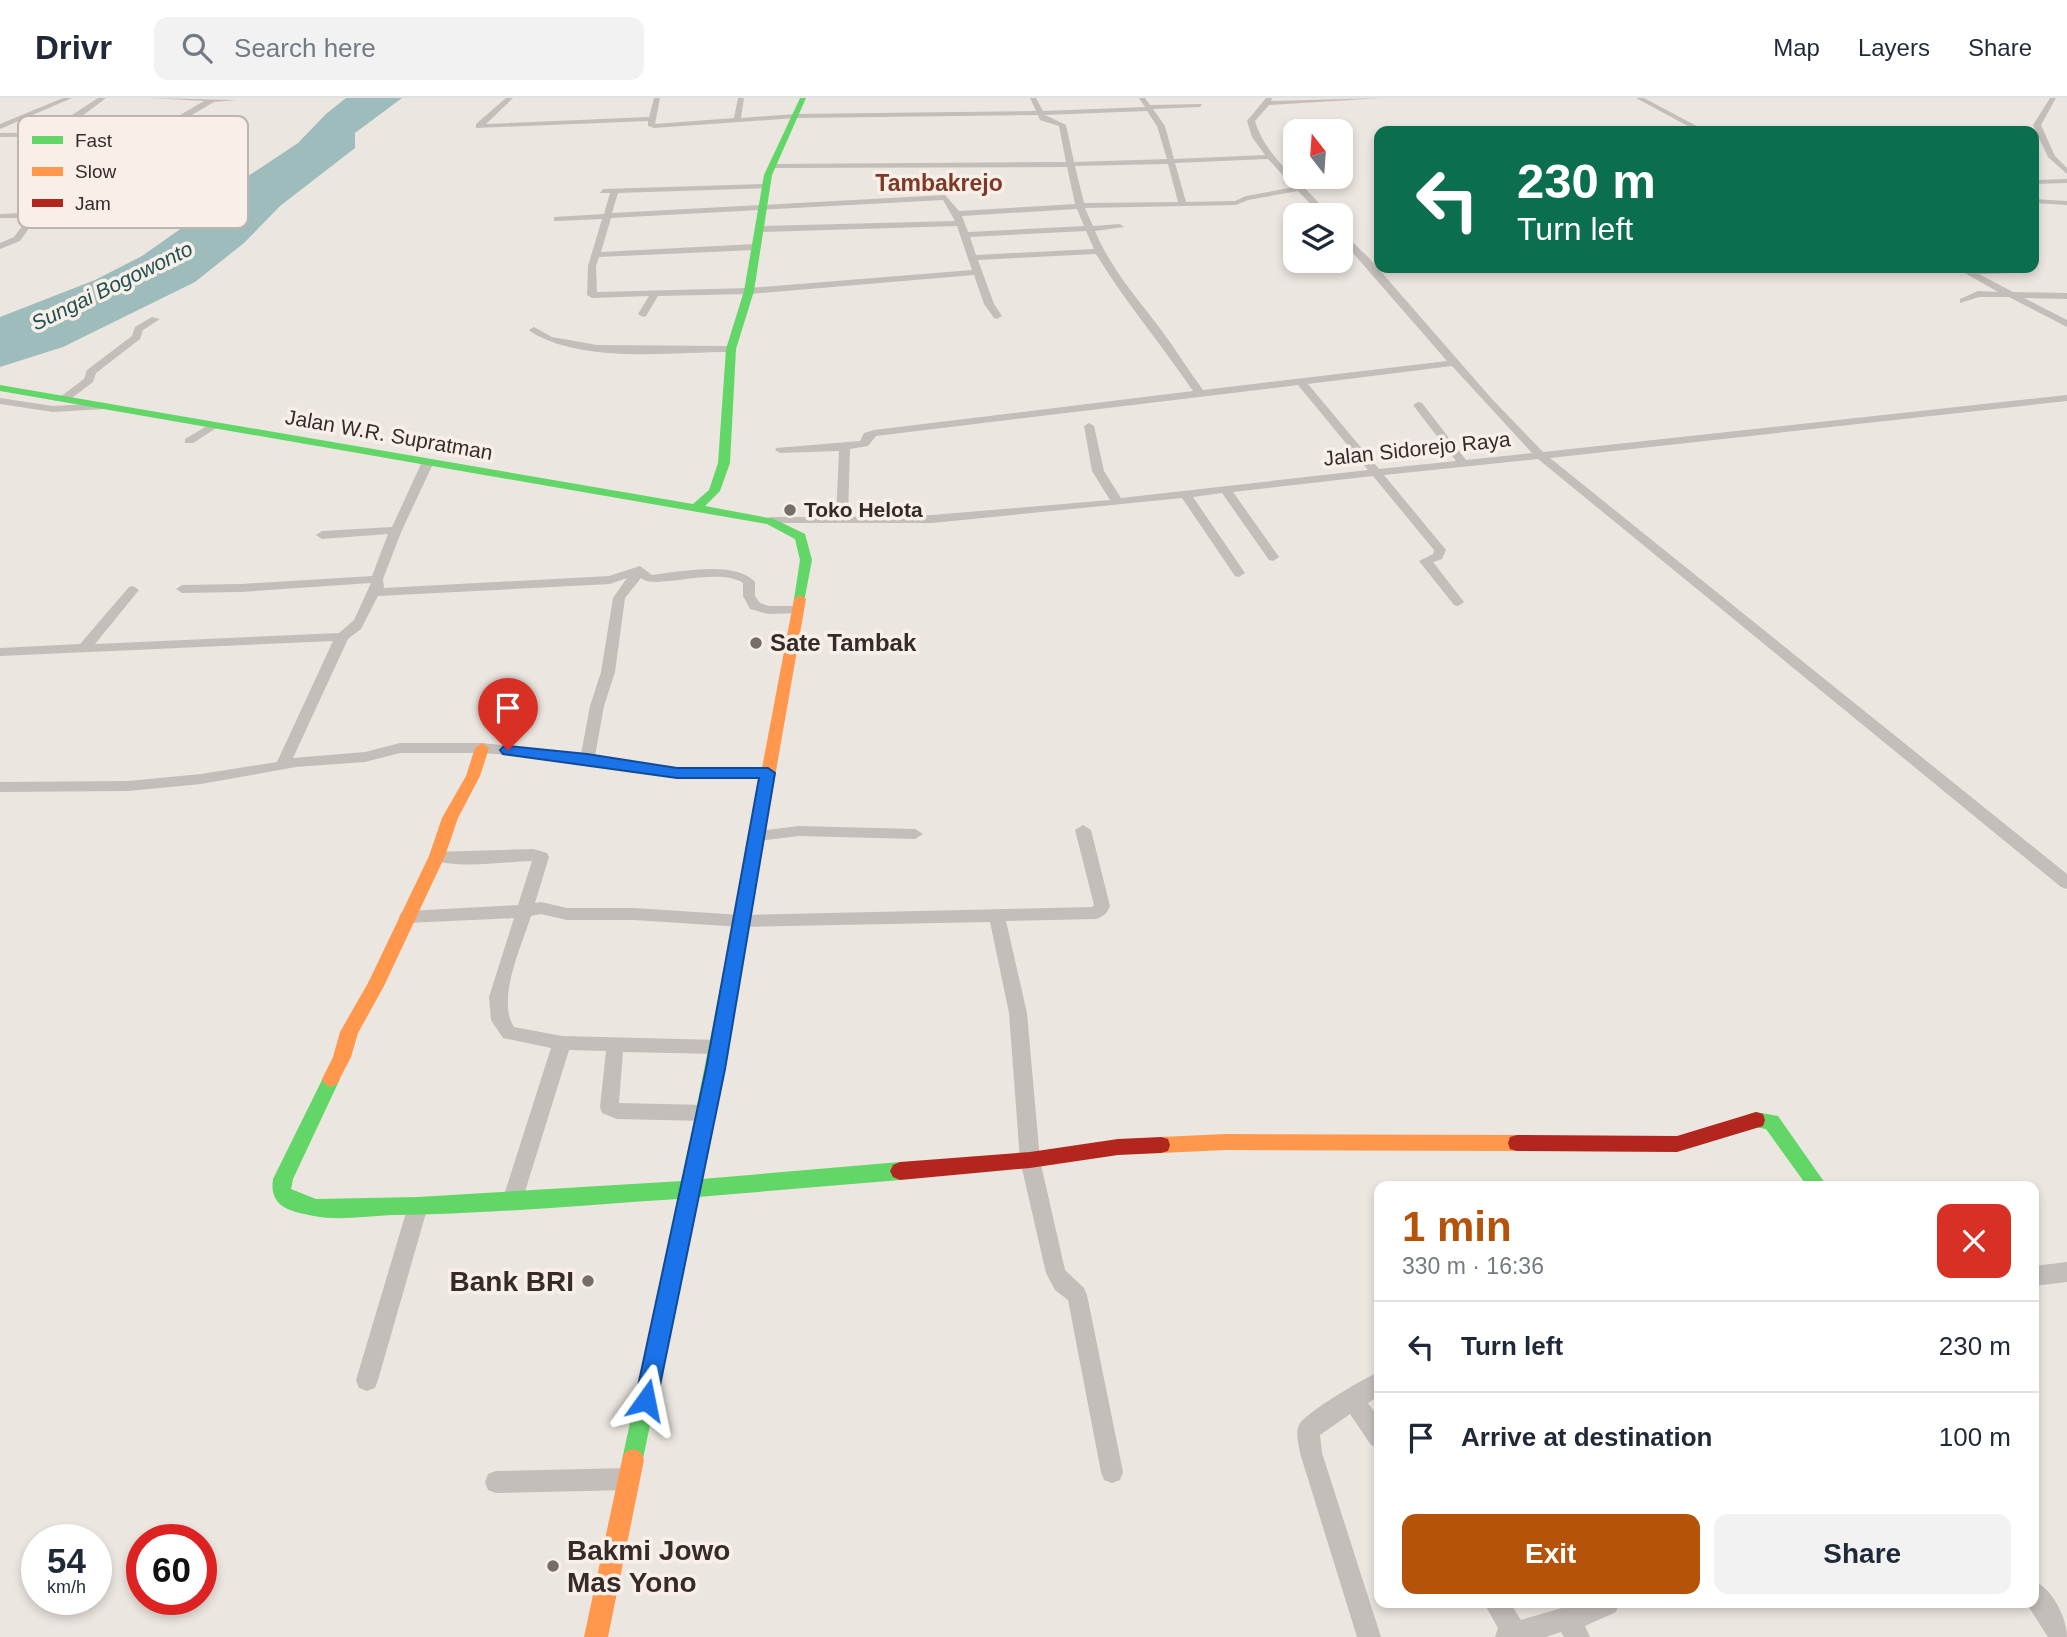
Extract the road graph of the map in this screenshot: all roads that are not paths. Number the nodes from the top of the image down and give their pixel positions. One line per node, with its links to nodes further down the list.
1 (67, 98): 23 (street)
2 (103, 98): 20 (street)
3 (152, 98): 13 (street)
4 (510, 98): 28 (street)
5 (657, 98): 28 (street)
6 (741, 98): 29 (street)
7 (803, 98): 26 (street)
8 (1033, 98): 21 (street)
9 (1142, 98): 18 (street)
10 (1379, 98): 16 (street)
11 (1639, 98): 31 (street)
12 (2053, 98): 32 (street)
13 (214, 99): 14 (street); 25 (street)
14 (234, 100)
15 (943, 101): 22 (street)
16 (1268, 101): 36 (street)
17 (1200, 105): 18 (street)
18 (1149, 108): 21 (street); 37 (street)
19 (95, 110): 20 (street)
20 (84, 111): 24 (street)
21 (1040, 113): 22 (street); 38 (street)
22 (945, 115): 26 (street)
23 (26, 116)
24 (76, 116)
25 (184, 116)
26 (796, 116): 29 (street); 39 (street)
27 (18, 119): 30 (street)
28 (652, 119): 29 (street)
29 (737, 119)
30 (0, 125)
31 (1692, 126)
32 (2037, 126)
33 (2039, 129): 41 (street)
34 (0, 135): 35 (street)
35 (18, 135)
36 (1270, 157): 37 (street); 40 (street)
37 (1170, 162): 38 (street); 52 (street)
38 (1070, 164): 39 (street); 53 (street)
39 (773, 166): 44 (street)
40 (1283, 170)
41 (2067, 172)
42 (2067, 181): 43 (street)
43 (2039, 182)
44 (766, 186): 48 (street); 55 (street)
45 (1295, 189): 52 (street)
46 (1301, 189): 50 (street)
47 (603, 191): 48 (street)
48 (615, 191): 57 (street)
49 (2039, 201): 51 (street)
50 (1314, 203)
51 (2067, 203)
52 (1183, 204): 54 (street)
53 (1080, 206): 54 (street); 59 (street); 62 (street)
54 (1111, 206): 62 (street)
55 (763, 207): 57 (street); 59 (street); 63 (street)
56 (18, 215): 58 (street)
57 (608, 215): 60 (street); 69 (street)
58 (0, 216)
59 (958, 218): 63 (street); 64 (street)
60 (557, 219)
61 (26, 228): 65 (street)
62 (1087, 228): 64 (street); 68 (street)
63 (759, 229): 67 (street)
64 (963, 235): 70 (street)
65 (0, 246)
66 (1353, 246): 71 (street)
67 (755, 247): 69 (street); 75 (street)
68 (1099, 251): 70 (street); 89 (street)
69 (595, 255): 76 (street)
70 (972, 258): 72 (street)
71 (1374, 268)
72 (977, 272): 75 (street); 81 (street)
73 (1378, 273): 86 (street)
74 (1970, 273): 77 (street)
75 (750, 291): 76 (street); 85 (street)
76 (655, 293): 80 (street)
77 (2010, 294): 78 (street); 79 (street); 83 (street)
78 (2067, 296)
79 (1963, 301)
80 (643, 314)
81 (997, 316)
82 (155, 319): 91 (street)
83 (2067, 324)
84 (534, 330): 85 (street)
85 (731, 349): 109 (street)
86 (1454, 363): 87 (street); 102 (street)
87 (1301, 383): 89 (street); 105 (street)
88 (0, 388): 91 (street, Jalan W.R. Supratman)
89 (1200, 394): 100 (street)
90 (2067, 398): 102 (street, Jalan Sidorejo Raya)
91 (64, 399): 95 (street, Jalan W.R. Supratman)
92 (0, 401): 93 (street)
93 (20, 404): 95 (street); 96 (street)
94 (1418, 405): 103 (street)
95 (104, 406): 97 (street, Jalan W.R. Supratman)
96 (0, 415)
97 (216, 425): 99 (street); 104 (street, Jalan W.R. Supratman)
98 (1089, 426): 108 (street)
99 (189, 442)
100 (845, 447): 101 (street); 111 (street)
101 (780, 450)
102 (1540, 456): 103 (street, Jalan Sidorejo Raya); 134 (street)
103 (1463, 463): 105 (street, Jalan Sidorejo Raya)
104 (427, 464): 109 (street, Jalan W.R. Supratman); 112 (street)
105 (1377, 472): 106 (street, Jalan Sidorejo Raya); 120 (street)
106 (1225, 489): 107 (street, Jalan Sidorejo Raya); 114 (street)
107 (1185, 494): 108 (street, Jalan Sidorejo Raya); 116 (street)
108 (1117, 501): 111 (street, Jalan Sidorejo Raya)
109 (695, 509): 110 (street, Jalan W.R. Supratman)
110 (770, 521): 111 (street, Jalan Sidorejo Raya); 121 (street, Jalan W.R. Supratman)
111 (842, 521)
112 (396, 530): 113 (street); 117 (street)
113 (322, 535)
114 (1273, 557)
115 (640, 570): 117 (street); 121 (street); 126 (street)
116 (1239, 573)
117 (375, 586): 118 (street); 122 (street)
118 (182, 589)
119 (133, 590): 123 (street)
120 (1458, 602)
121 (798, 609): 128 (street)
122 (342, 637): 123 (street); 127 (street)
123 (84, 648): 124 (street)
124 (0, 652)
125 (482, 748): 126 (street); 127 (street); 133 (street)
126 (587, 759): 128 (street)
127 (282, 766): 129 (street)
128 (768, 773): 132 (street)
129 (0, 787)
130 (1083, 830): 136 (street)
131 (915, 834): 132 (street)
132 (757, 836): 138 (street)
133 (437, 856): 135 (street); 137 (street)
134 (2067, 883)
135 (526, 911): 137 (street); 138 (street); 139 (street)
136 (997, 916): 138 (street); 143 (street)
137 (407, 917): 147 (street)
138 (742, 921): 141 (street)
139 (562, 1043): 140 (street); 146 (street)
140 (615, 1046): 141 (street); 142 (street)
141 (719, 1047): 142 (street)
142 (706, 1113): 145 (street)
143 (1030, 1160): 144 (street); 145 (street); 154 (street)
144 (1814, 1181)
145 (691, 1189): 146 (street); 155 (street)
146 (513, 1198): 147 (street)
147 (418, 1206): 150 (street)
148 (2067, 1272): 149 (street)
149 (2039, 1275)
150 (368, 1380)
151 (1374, 1387): 152 (street)
152 (1354, 1401): 153 (street); 163 (street)
153 (1374, 1430)
154 (1112, 1472)
155 (629, 1479): 156 (street); 162 (street)
156 (496, 1482)
157 (2039, 1601): 164 (street)
158 (1498, 1608): 161 (street)
159 (1597, 1608): 160 (street)
160 (1573, 1628): 161 (street)
161 (1512, 1636)
162 (596, 1637)
163 (1370, 1637)
164 (2062, 1637)

